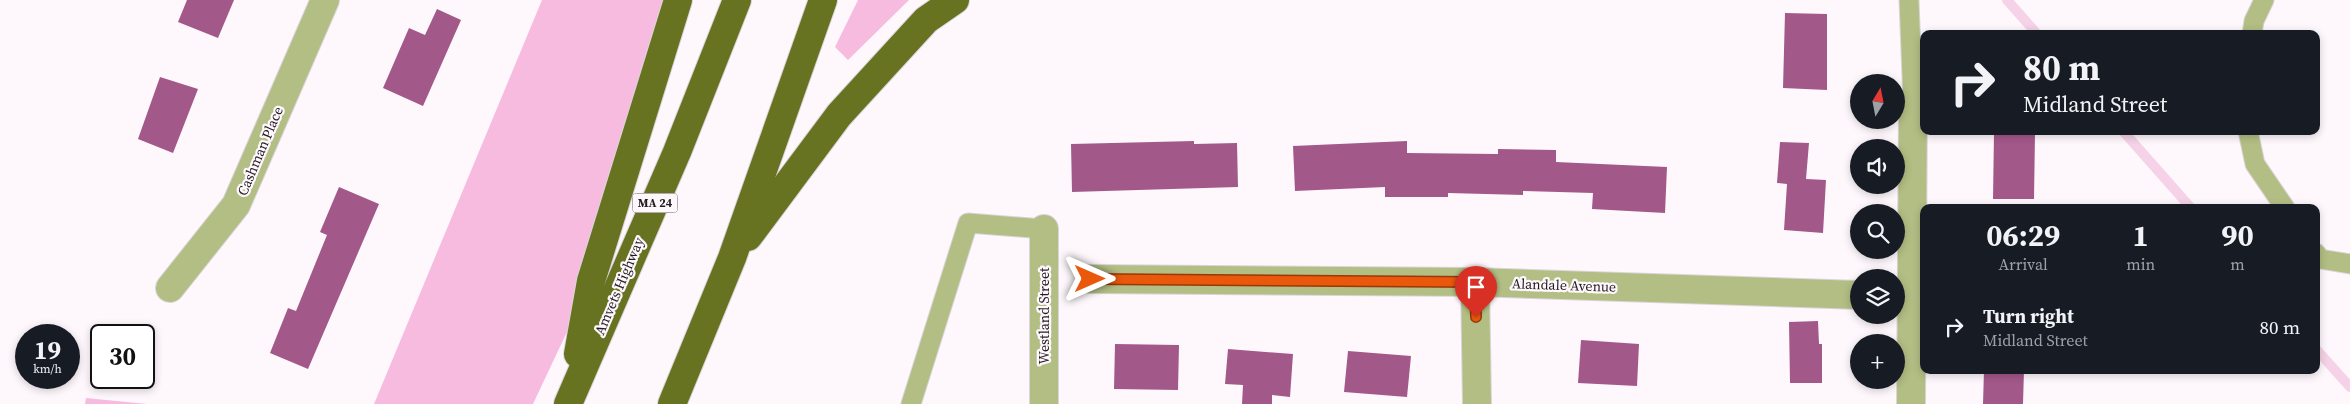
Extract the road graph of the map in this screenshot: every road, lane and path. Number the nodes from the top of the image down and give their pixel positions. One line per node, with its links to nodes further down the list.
1 (325, 0): 19 (street, Cashman Place)
2 (678, 0): 22 (highway)
3 (737, 0): 22 (highway, Amvets Highway / MA 24)
4 (823, 0): 13 (highway)
5 (955, 0): 13 (highway)
6 (1909, 0): 9 (lane)
7 (2264, 0): 8 (lane)
8 (2253, 30)
9 (1914, 103): 16 (street)
10 (2249, 135): 11 (lane)
11 (2282, 204)
12 (1044, 229): 24 (lane); 25 (street, Westland Street)
13 (732, 258): 23 (highway)
14 (2320, 259): 15 (lane)
15 (2350, 264)
16 (1905, 277)
17 (1090, 279): 18 (street, Alandale Avenue)
18 (1475, 282): 20 (street, Alandale Avenue); 26 (street)
19 (170, 288)
20 (1850, 295)
21 (1905, 311): 27 (street)
22 (569, 401)
23 (672, 404)
24 (911, 404)
25 (1044, 404)
26 (1477, 404)
27 (1911, 404)

